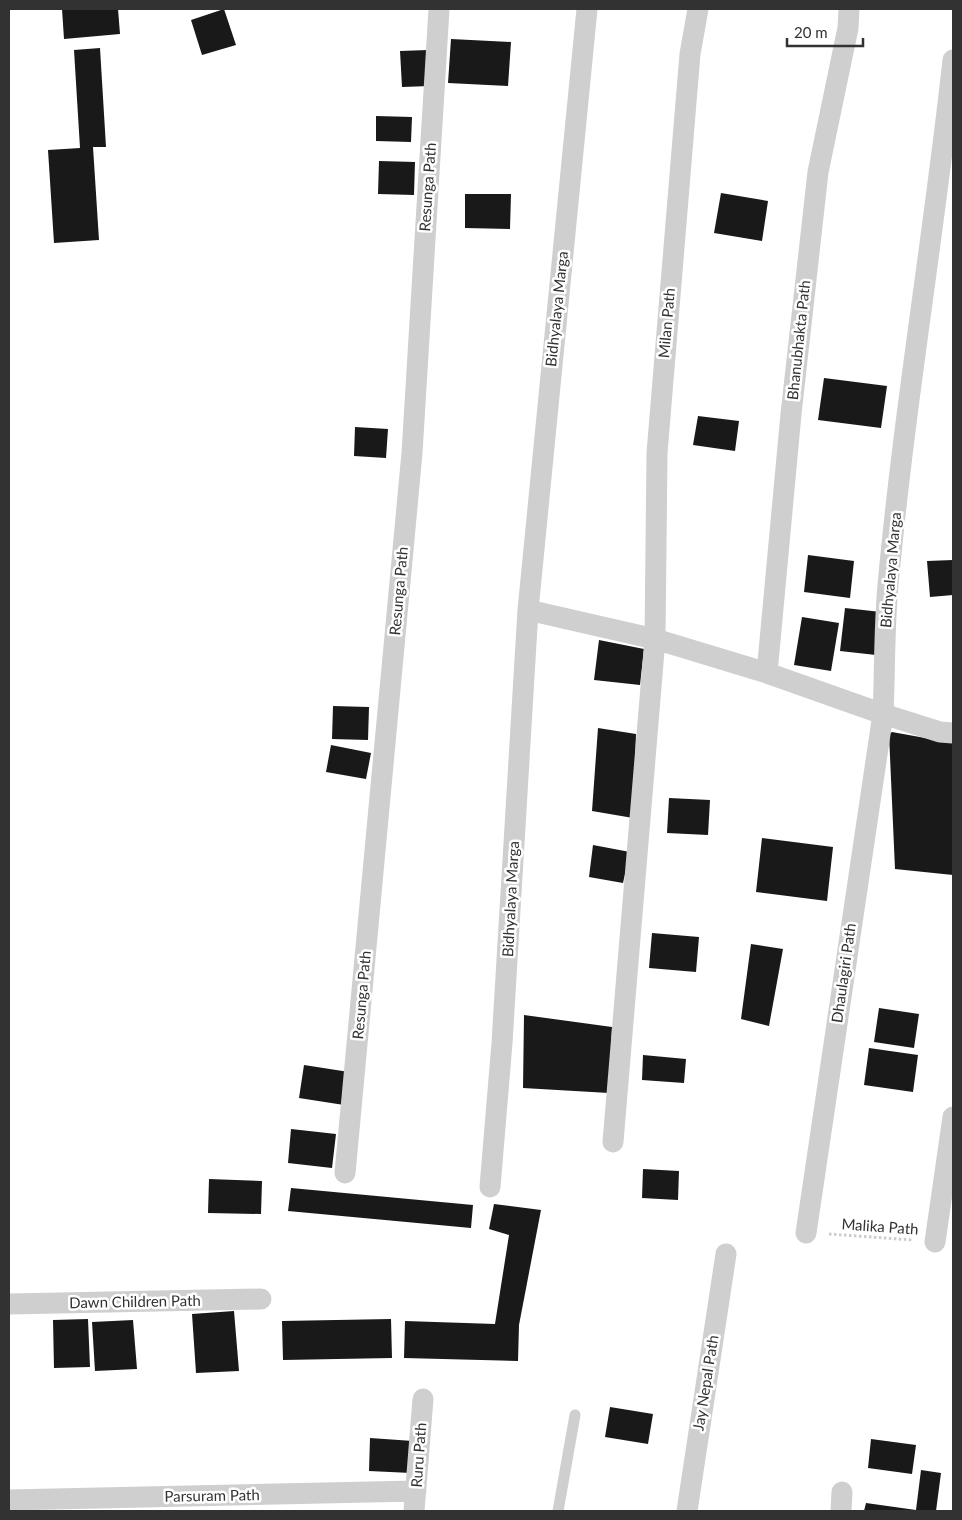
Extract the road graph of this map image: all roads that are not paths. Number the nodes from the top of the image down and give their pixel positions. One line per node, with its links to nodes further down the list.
1 (439, 9): 13 (street, Resunga Path)
2 (587, 9): 6 (street, Bidhyalaya Marga)
3 (698, 9): 7 (street, Milan Path)
4 (849, 9): 8 (street, Bhanubhakta Path)
5 (953, 60): 9 (street, Bidhyalaya Marga)
6 (528, 610): 7 (street); 14 (street, Bidhyalaya Marga)
7 (655, 638): 8 (street); 12 (street, Milan Path)
8 (767, 673): 9 (street)
9 (883, 714): 10 (street); 15 (street, Dhaulagiri Path)
10 (953, 733)
11 (953, 1117): 16 (street)
12 (613, 1142)
13 (345, 1173)
14 (490, 1187)
15 (806, 1233)
16 (935, 1242)
17 (726, 1254): 25 (street, Jay Nepal Path)
18 (261, 1299): 19 (street, Dawn Children Path)
19 (9, 1304)
20 (423, 1398): 23 (street, Ruru Path)
21 (575, 1415): 24 (lane)
22 (9, 1500): 23 (street, Parsuram Path)
23 (415, 1501)
24 (558, 1511)
25 (687, 1511)

